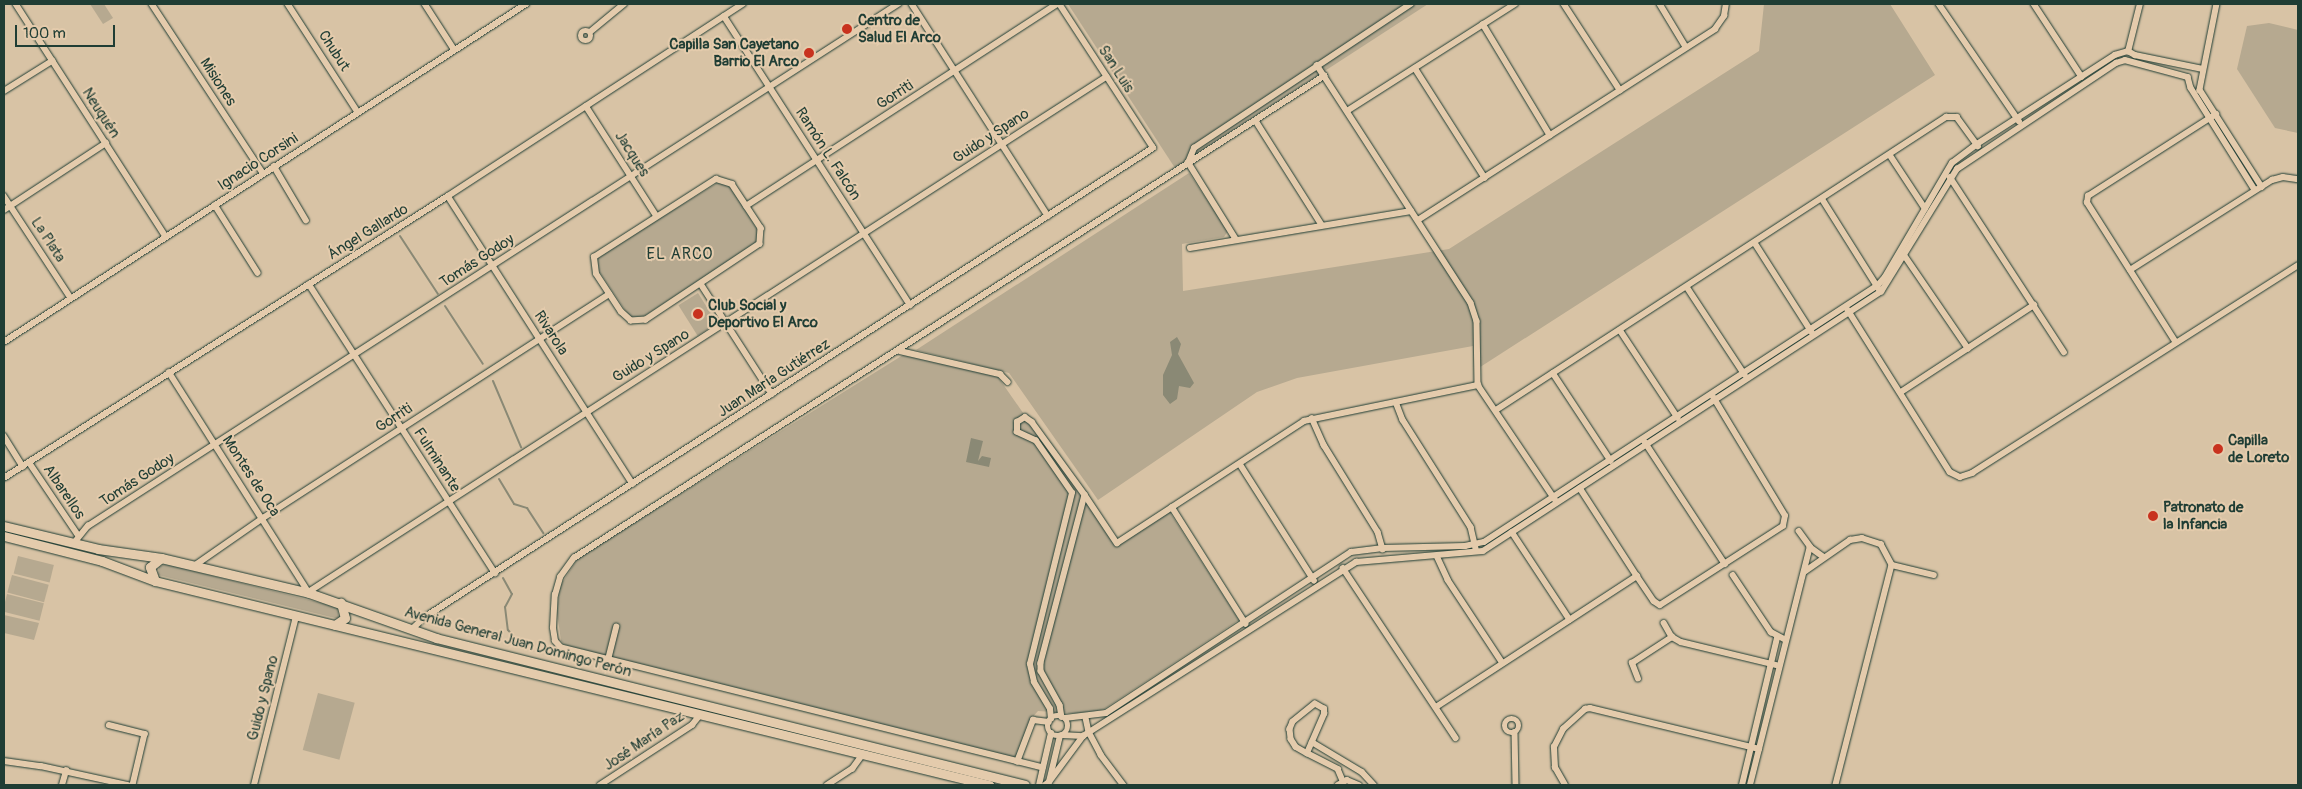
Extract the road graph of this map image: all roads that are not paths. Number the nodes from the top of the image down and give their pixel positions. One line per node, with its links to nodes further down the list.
1 (16, 4): 27 (street, Neuquén)
2 (152, 4): 57 (street, Misiones)
3 (288, 4): 42 (street, Chubut)
4 (425, 4): 24 (street)
5 (526, 4): 24 (street, Ignacio Corsini)
6 (624, 4): 22 (street)
7 (743, 4): 20 (street, Ángel Gallardo)
8 (898, 4): 35 (street, Tomás Godoy)
9 (912, 4): 31 (street)
10 (1058, 4): 31 (street, Gorriti); 33 (street, San Luis)
11 (1411, 4): 28 (street)
12 (1515, 4): 21 (street)
13 (1564, 4): 38 (street)
14 (1660, 4): 23 (street)
15 (1726, 4): 23 (street)
16 (1939, 4): 46 (street)
17 (2034, 4): 34 (street)
18 (2140, 4): 25 (street)
19 (2217, 4): 30 (street)
20 (724, 16): 35 (street, Ramón L. Falcón); 40 (street, Ángel Gallardo)
21 (1483, 24): 29 (street); 47 (street)
22 (590, 32)
23 (1686, 47): 38 (street)
24 (454, 48): 42 (street, Ignacio Corsini)
25 (2128, 51): 26 (street); 30 (street); 34 (street)
26 (2124, 60): 37 (street); 46 (street)
27 (52, 61): 39 (street); 48 (street, Neuquén)
28 (1317, 65): 32 (street); 55 (street)
29 (1415, 68): 41 (street); 60 (street)
30 (2203, 69): 36 (street)
31 (955, 71): 49 (street); 54 (street, Gorriti)
32 (1324, 76): 41 (street); 45 (street)
33 (1106, 77): 49 (street, Guido y Spano); 51 (street, San Luis)
34 (2082, 77): 46 (street)
35 (769, 86): 54 (street, Ramón L. Falcón); 58 (street, Tomás Godoy)
36 (2200, 87): 37 (street); 43 (street)
37 (2192, 89): 44 (street)
38 (1620, 90): 47 (street)
39 (4, 91)
40 (586, 106): 58 (street, Jacques); 65 (street, Ángel Gallardo)
41 (1347, 111): 72 (street)
42 (358, 112): 56 (street, Ignacio Corsini)
43 (2216, 114): 44 (street); 62 (street)
44 (2209, 118): 63 (street); 86 (street)
45 (1256, 121): 55 (street); 77 (street)
46 (2020, 122): 50 (street); 52 (street)
47 (1550, 135): 60 (street)
48 (106, 143): 68 (street); 79 (street, Neuquén)
49 (1002, 144): 74 (street); 78 (street, Guido y Spano)
50 (1977, 144): 52 (street); 53 (street); 70 (street)
51 (1153, 148): 74 (street, Juan María Gutiérrez)
52 (1981, 150): 59 (street)
53 (1890, 155): 66 (street); 70 (street)
54 (817, 161): 69 (street, Gorriti); 78 (street, Ramón L. Falcón)
55 (1189, 165): 80 (street); 107 (street)
56 (274, 166): 57 (street, Ignacio Corsini); 75 (street)
57 (263, 173): 67 (street, Ignacio Corsini)
58 (631, 176): 73 (street, Jacques); 84 (street, Tomás Godoy)
59 (1950, 177): 83 (street); 97 (street)
60 (1485, 178): 76 (street)
61 (2298, 179): 62 (street)
62 (2262, 187): 63 (street)
63 (2255, 190): 86 (street)
64 (4, 196): 68 (street, La Plata)
65 (448, 196): 84 (street, Rivarola); 88 (street, Ángel Gallardo)
66 (1823, 200): 81 (street); 91 (street)
67 (215, 205): 79 (street, Ignacio Corsini); 87 (street)
68 (10, 206): 71 (street); 94 (street, La Plata)
69 (746, 206): 73 (street); 89 (street)
70 (1924, 208): 91 (street)
71 (4, 210)
72 (1411, 211): 76 (street); 77 (street)
73 (656, 215): 93 (street)
74 (1048, 216): 95 (street, Juan María Gutiérrez)
75 (306, 220)
76 (1418, 220): 115 (street)
77 (1322, 225): 80 (street)
78 (864, 233): 95 (street, Ramón L. Falcón); 99 (street, Guido y Spano)
79 (166, 237): 94 (street, Ignacio Corsini)
80 (1236, 240): 82 (street)
81 (1755, 243): 90 (street); 100 (street)
82 (1190, 248)
83 (1905, 256): 92 (street); 106 (street)
84 (493, 265): 103 (street, Rivarola); 109 (street, Tomás Godoy)
85 (2298, 265): 105 (street)
86 (2130, 270): 105 (street)
87 (258, 273)
88 (309, 284): 109 (street, Fulminante); 110 (street, Ángel Gallardo)
89 (701, 284): 93 (street); 99 (street)
90 (1687, 286): 101 (street); 111 (street)
91 (1877, 286): 92 (street); 96 (street)
92 (1881, 292): 98 (street)
93 (609, 294): 103 (street, Gorriti)
94 (71, 298): 104 (street, Ignacio Corsini)
95 (910, 305): 117 (street, Juan María Gutiérrez)
96 (1846, 306): 98 (street); 100 (street)
97 (2034, 306): 106 (street); 108 (street)
98 (1850, 313): 102 (street); 116 (street)
99 (726, 323): 117 (street); 122 (street, Guido y Spano)
100 (1810, 329): 102 (street); 111 (street)
101 (1620, 330): 112 (street); 123 (street)
102 (1814, 336): 113 (street)
103 (540, 339): 122 (street, Rivarola); 126 (street, Gorriti)
104 (4, 342)
105 (2176, 343): 116 (street)
106 (1968, 348): 116 (street)
107 (900, 351): 114 (street); 182 (street)
108 (2064, 352)
109 (355, 355): 126 (street, Fulminante); 129 (street, Tomás Godoy)
110 (169, 372): 129 (street, Montes de Oca); 132 (street, Ángel Gallardo)
111 (1744, 372): 113 (street); 118 (street)
112 (1553, 373): 121 (street); 131 (street)
113 (1748, 379): 119 (street)
114 (1008, 382)
115 (1478, 385): 120 (street); 121 (street)
116 (1900, 392)
117 (772, 394): 136 (street, Juan María Gutiérrez)
118 (1710, 394): 119 (street); 123 (street)
119 (1714, 400): 125 (street); 157 (street)
120 (1396, 402): 124 (street); 149 (street)
121 (1496, 410): 139 (street)
122 (587, 412): 136 (street, Rivarola); 140 (street, Guido y Spano)
123 (1676, 416): 125 (street); 128 (street)
124 (1312, 418): 133 (street); 151 (street)
125 (1681, 422): 130 (street)
126 (402, 428): 140 (street, Fulminante); 143 (street, Gorriti)
127 (4, 436): 132 (street, Albarellos)
128 (1642, 438): 130 (street); 131 (street)
129 (216, 444): 143 (street, Montes de Oca); 148 (street, Tomás Godoy)
130 (1646, 445): 134 (street); 157 (street)
131 (1609, 459): 134 (street); 139 (street)
132 (26, 464): 135 (street, Ángel Gallardo); 148 (street, Albarellos)
133 (1240, 464): 142 (street); 166 (street)
134 (1614, 466): 137 (street)
135 (4, 478)
136 (634, 484): 162 (street, Juan María Gutiérrez)
137 (1580, 488): 141 (street); 164 (street)
138 (1084, 495): 142 (street); 189 (street); 191 (street)
139 (1553, 496): 141 (street); 149 (street)
140 (449, 501): 162 (street, Fulminante); 169 (street, Guido y Spano)
141 (1558, 503): 145 (street)
142 (1172, 507): 173 (street)
143 (263, 518): 159 (street, Gorriti); 169 (street, Montes de Oca)
144 (4, 526): 148 (main road, Avenida General Juan Domingo Perón)
145 (1512, 532): 152 (street); 172 (street)
146 (1799, 532): 150 (street)
147 (4, 536): 167 (main road, Avenida General Juan Domingo Perón)
148 (76, 539): 155 (main road, Avenida General Juan Domingo Perón)
149 (1476, 544): 151 (street); 152 (street)
150 (1810, 547): 154 (street); 161 (street)
151 (1383, 548): 156 (street); 166 (street)
152 (1477, 553): 153 (street)
153 (1438, 556): 156 (street); 183 (street)
154 (1824, 557): 158 (street); 161 (street)
155 (161, 558): 159 (main road, Avenida General Juan Domingo Perón); 167 (main road)
156 (1382, 558): 160 (street)
157 (1725, 564): 164 (street)
158 (1892, 565): 163 (street); 226 (street)
159 (194, 566): 169 (main road, Avenida General Juan Domingo Perón)
160 (1343, 568): 168 (street); 187 (street)
161 (1804, 572): 181 (street)
162 (495, 573): 178 (street, Juan María Gutiérrez)
163 (1934, 575)
164 (1637, 576): 172 (street)
165 (1733, 576): 180 (street)
166 (1312, 578): 168 (street); 173 (street)
167 (155, 580): 171 (main road, Avenida General Juan Domingo Perón)
168 (1317, 584): 177 (street)
169 (309, 592): 170 (main road, Avenida General Juan Domingo Perón)
170 (341, 603): 175 (main road); 178 (main road, Avenida General Juan Domingo Perón)
171 (296, 616): 175 (main road, Avenida General Juan Domingo Perón); 214 (street, Guido y Spano)
172 (1570, 620): 183 (street)
173 (1244, 621): 177 (street); 190 (street)
174 (1664, 622): 179 (street)
175 (336, 625): 188 (main road, Avenida General Juan Domingo Perón)
176 (616, 627): 182 (street)
177 (1249, 628): 195 (street)
178 (411, 630): 218 (main road, Avenida General Juan Domingo Perón)
179 (1672, 637): 184 (street); 186 (street)
180 (1777, 638): 181 (street); 184 (street)
181 (1786, 640): 185 (street)
182 (608, 660): 204 (street)
183 (1502, 662): 187 (street)
184 (1772, 664): 185 (street); 199 (street)
185 (1780, 666): 200 (street)
186 (1638, 679)
187 (1436, 707): 197 (street)
188 (700, 715): 202 (main road, Avenida General Juan Domingo Perón); 215 (street, José María Paz)
189 (1063, 718): 190 (street); 191 (street); 196 (street)
190 (1086, 718): 195 (street)
191 (1050, 720): 194 (street); 204 (street)
192 (109, 725): 213 (street)
193 (1515, 732): 222 (street)
194 (1051, 733): 196 (street); 205 (street)
195 (1086, 734): 196 (street); 209 (street); 220 (street)
196 (1061, 735): 209 (street)
197 (1456, 738)
198 (1312, 742): 201 (street); 201 (street); 207 (street)
199 (1752, 748): 200 (street); 223 (street); 224 (street)
200 (1759, 749): 225 (street)
201 (1307, 753): 208 (street)
202 (862, 755): 216 (street); 217 (main road, Avenida General Juan Domingo Perón)
203 (4, 761): 206 (street)
204 (1017, 762): 205 (street)
205 (1043, 768): 219 (street)
206 (66, 771): 211 (street); 212 (street)
207 (1366, 774): 210 (street); 221 (street)
208 (1341, 783): 210 (street)
209 (1047, 784)
210 (1357, 784)
211 (62, 785)
212 (128, 785)
213 (133, 785)
214 (254, 785)
215 (600, 785)
216 (827, 785)
217 (989, 785)
218 (1025, 785)
219 (1039, 785)
220 (1124, 785)
221 (1374, 785)
222 (1516, 785)
223 (1566, 785)
224 (1742, 785)
225 (1750, 785)
226 (1836, 785)

